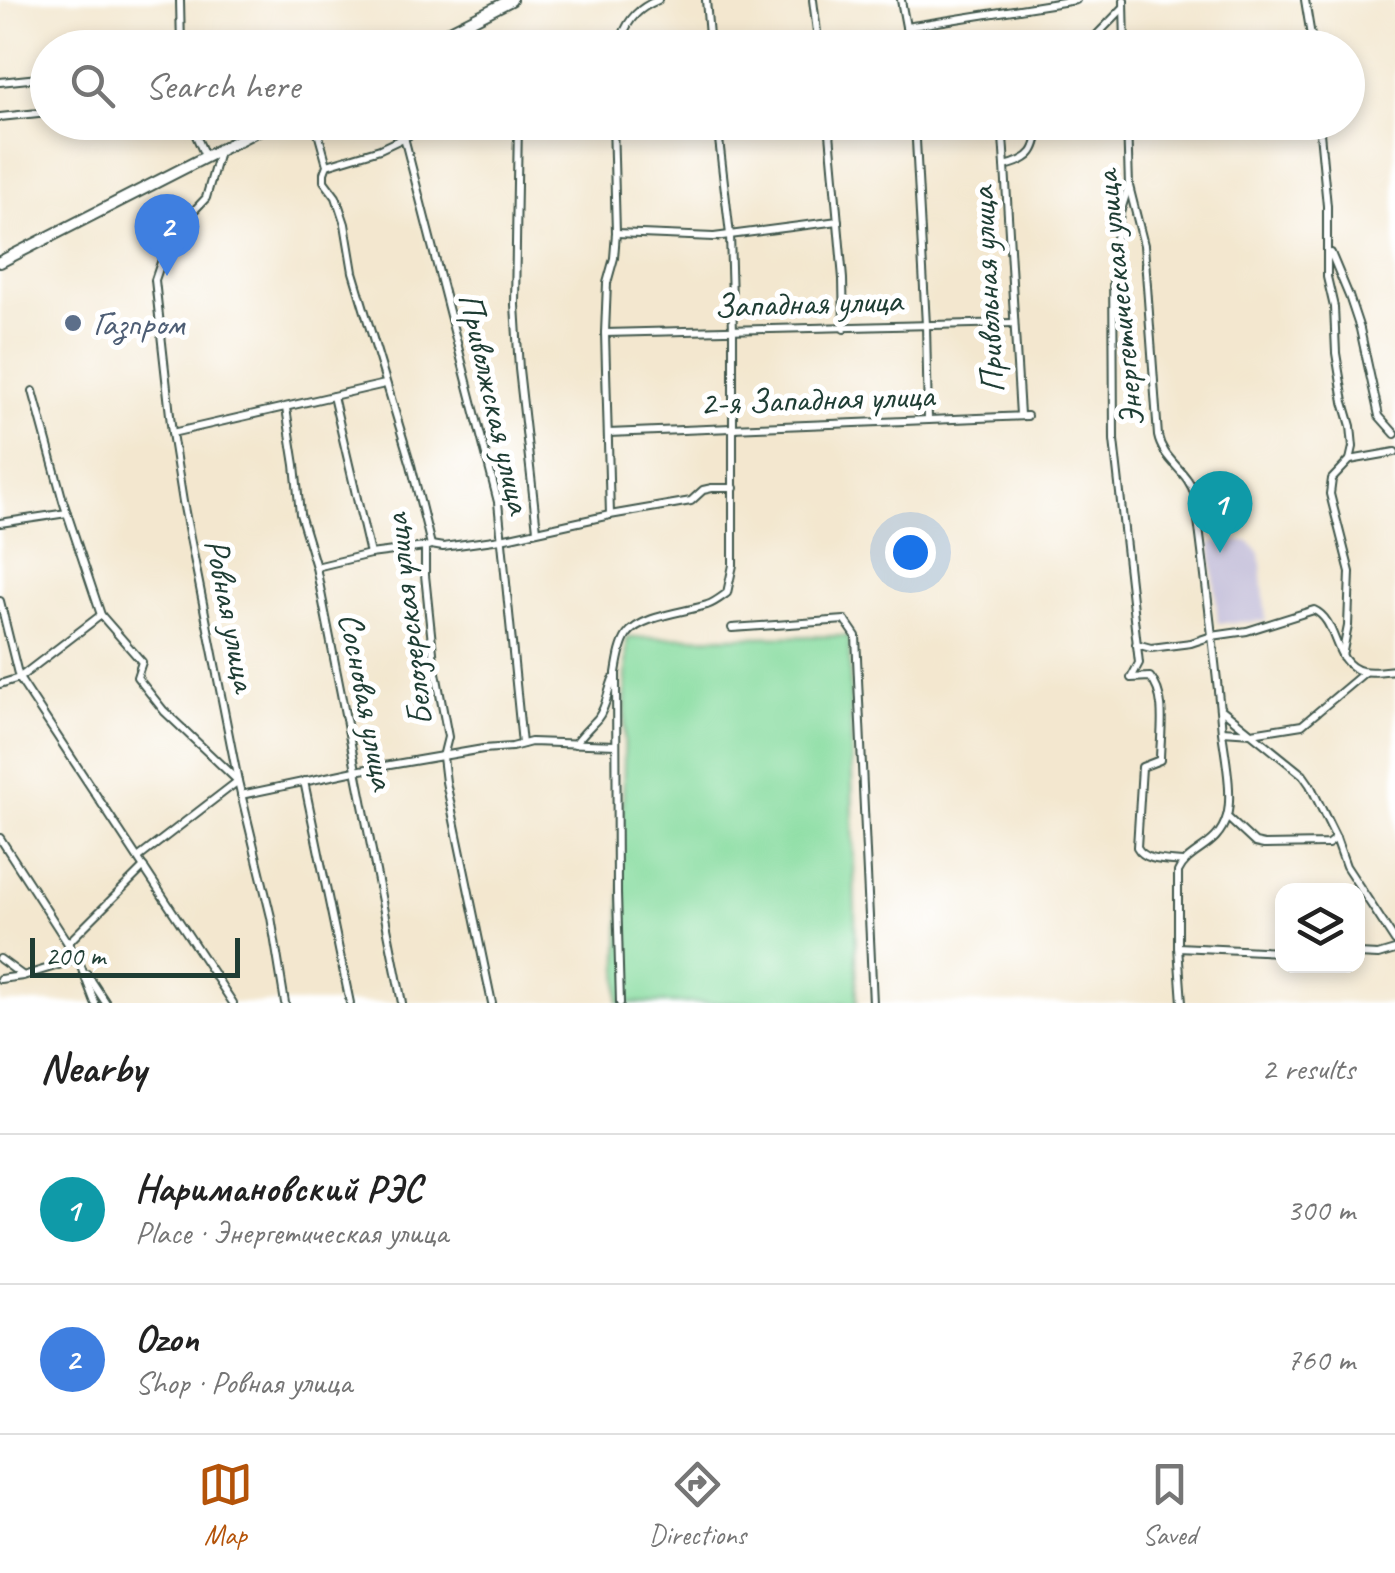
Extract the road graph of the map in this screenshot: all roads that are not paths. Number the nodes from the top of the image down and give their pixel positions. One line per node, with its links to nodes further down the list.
1 (180, 0): 11 (street)
2 (510, 0): 12 (highway)
3 (658, 0): 13 (street)
4 (706, 0): 14 (street)
5 (813, 0): 15 (street)
6 (901, 0): 10 (street)
7 (1076, 0): 10 (street)
8 (1305, 0): 19 (street)
9 (1124, 4): 17 (street); 18 (street)
10 (906, 27): 16 (street)
11 (181, 30)
12 (452, 30)
13 (624, 30)
14 (708, 30)
15 (817, 30)
16 (907, 30)
17 (1100, 30)
18 (1125, 30)
19 (1310, 30)
20 (30, 79): 21 (street)
21 (0, 82)
22 (30, 114): 23 (street)
23 (0, 117)
24 (198, 140): 39 (street)
25 (239, 140): 38 (highway)
26 (319, 140): 40 (street, Белозерская улица)
27 (398, 140): 40 (street)
28 (405, 140): 70 (street, Приволжская улица)
29 (518, 140): 69 (street)
30 (614, 140): 44 (street)
31 (720, 140): 45 (street)
32 (830, 140): 43 (street)
33 (916, 140): 49 (street)
34 (1003, 140): 41 (street)
35 (1037, 140): 41 (street, Привольная улица)
36 (1128, 140): 42 (street, Энергетическая улица)
37 (1322, 140): 46 (street)
38 (220, 150): 39 (highway); 61 (street, Ровная улица)
39 (206, 158): 47 (highway)
40 (327, 166): 53 (street, Белозерская улица)
41 (1005, 166): 48 (street, Привольная улица)
42 (1129, 186): 77 (street, Энергетическая улица); 78 (street)
43 (838, 221): 45 (street); 50 (street)
44 (616, 233): 45 (street); 52 (street)
45 (730, 235): 51 (street)
46 (1328, 247): 62 (street); 64 (street)
47 (0, 262)
48 (1013, 322): 49 (street, Западная улица); 57 (street, Привольная улица)
49 (926, 325): 50 (street, Западная улица); 58 (street)
50 (844, 328): 51 (street, Западная улица)
51 (732, 331): 52 (street, Западная улица); 59 (street)
52 (605, 333): 60 (street)
53 (385, 384): 55 (street); 71 (street, Белозерская улица)
54 (34, 390): 66 (street)
55 (332, 396): 56 (street); 72 (street)
56 (286, 408): 61 (street); 73 (street, Сосновая улица)
57 (1023, 416): 58 (street, 2-я Западная улица)
58 (928, 420): 59 (street, 2-я Западная улица)
59 (734, 427): 60 (street, 2-я Западная улица); 65 (street)
60 (608, 433): 67 (street)
61 (172, 434): 96 (street, Ровная улица)
62 (1395, 434)
63 (1395, 452): 64 (street)
64 (1350, 460): 80 (street)
65 (734, 488): 67 (street); 84 (street)
66 (67, 514): 68 (street); 75 (street)
67 (610, 515): 69 (street)
68 (0, 523)
69 (537, 530): 70 (street)
70 (501, 538): 71 (street); 90 (street, Приволжская улица)
71 (428, 546): 72 (street); 93 (street, Белозерская улица)
72 (370, 554): 73 (street)
73 (316, 567): 94 (street, Сосновая улица)
74 (0, 601): 85 (street)
75 (101, 615): 85 (street); 96 (street)
76 (732, 628): 122 (street)
77 (1212, 636): 79 (street); 80 (street); 87 (street, Энергетическая улица)
78 (1136, 644): 79 (street); 81 (street)
79 (1151, 648): 81 (street)
80 (1342, 656): 83 (street)
81 (1138, 663): 102 (street)
82 (1395, 670): 83 (street)
83 (1365, 672): 89 (street)
84 (616, 673): 91 (street); 92 (street)
85 (19, 678): 86 (street); 101 (street)
86 (0, 684)
87 (1220, 708): 88 (street, Энергетическая улица); 89 (street)
88 (1222, 732): 89 (street); 98 (street, Энергетическая улица)
89 (1252, 733): 100 (street)
90 (522, 744): 91 (street); 93 (street)
91 (574, 744): 92 (street)
92 (616, 745): 121 (street)
93 (443, 757): 94 (street); 120 (street, Белозерская улица)
94 (355, 771): 95 (street); 119 (street, Сосновая улица)
95 (304, 780): 97 (street); 118 (street)
96 (238, 781): 97 (street, Ровная улица); 101 (street)
97 (241, 796): 117 (street, Ровная улица)
98 (1227, 817): 100 (street); 102 (street)
99 (0, 838): 105 (street)
100 (1336, 838): 104 (street)
101 (138, 858): 103 (street)
102 (1183, 862): 106 (street)
103 (144, 867): 105 (street); 116 (street)
104 (1395, 940)
105 (68, 942): 111 (street)
106 (1178, 947): 108 (street); 123 (street)
107 (1395, 950): 109 (street)
108 (1275, 952)
109 (1365, 954)
110 (0, 959): 112 (street)
111 (80, 961): 112 (street); 114 (street); 115 (street)
112 (22, 976): 113 (street)
113 (0, 979)
114 (94, 1003)
115 (106, 1003)
116 (232, 1003)
117 (285, 1003)
118 (350, 1003)
119 (402, 1003)
120 (492, 1003)
121 (620, 1003)
122 (873, 1003)
123 (1182, 1003)

